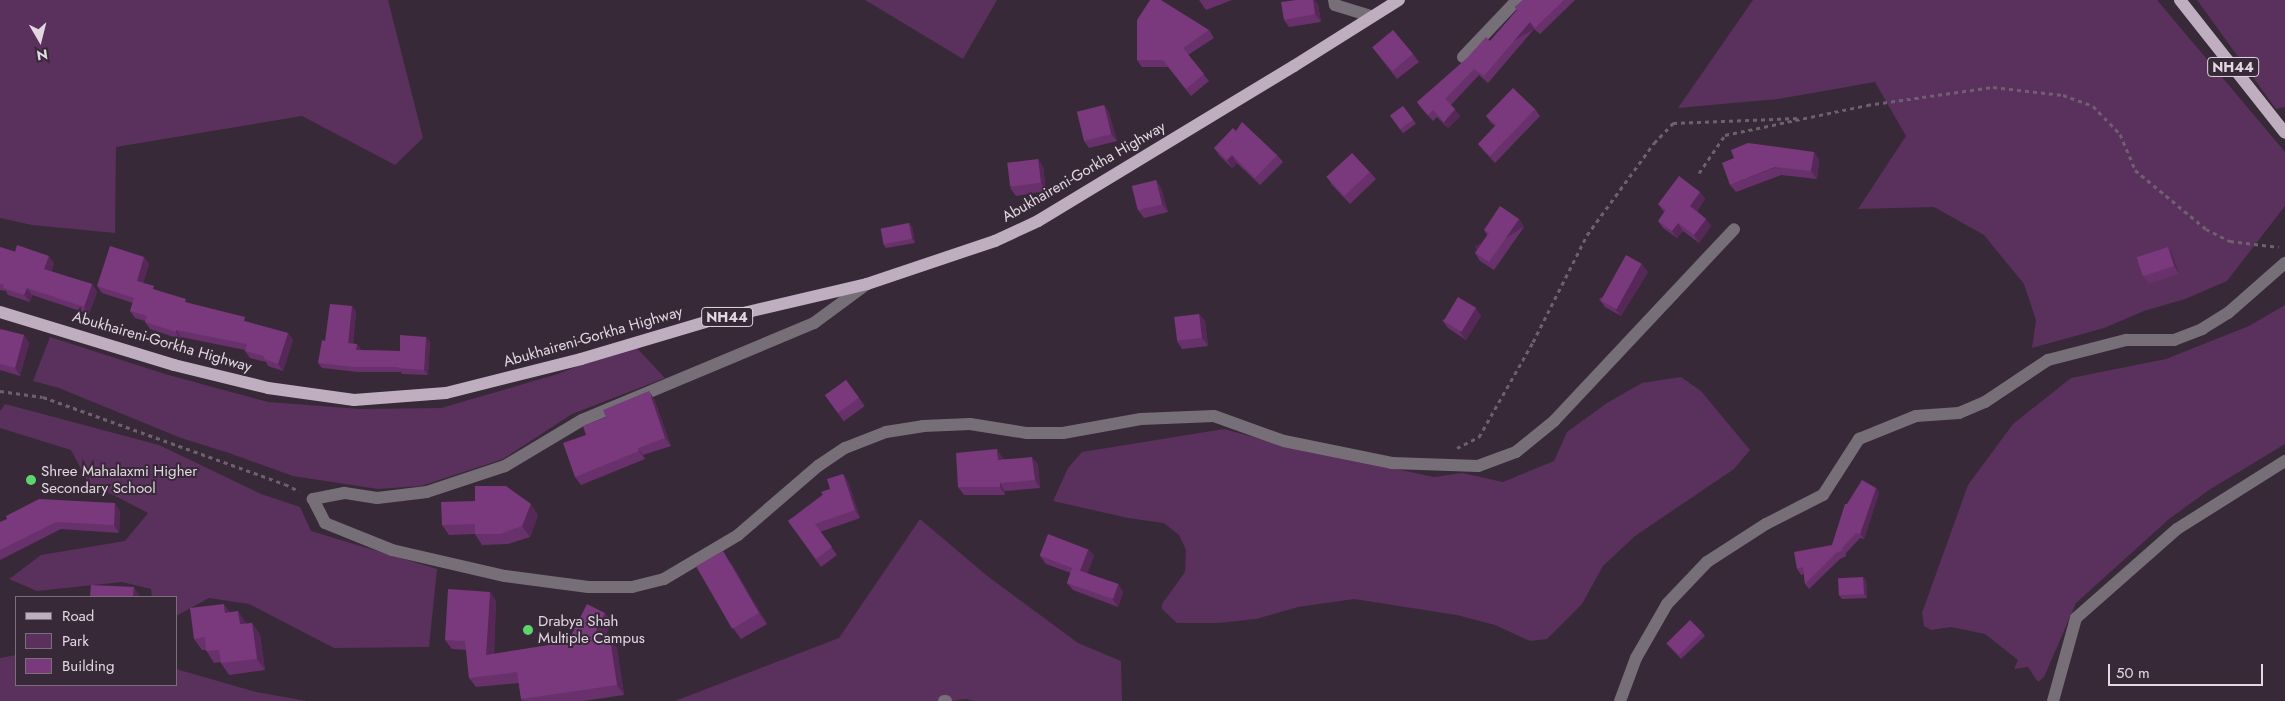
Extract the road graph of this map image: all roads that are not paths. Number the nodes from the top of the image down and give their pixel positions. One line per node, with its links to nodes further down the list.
1 (1334, 0): 5 (street)
2 (1399, 0): 5 (main road, Abukhaireni-Gorkha Highway / NH44)
3 (1518, 0): 6 (street)
4 (2180, 0): 7 (main road, NH44)
5 (1372, 16): 10 (main road, Abukhaireni-Gorkha Highway / NH44)
6 (1463, 57)
7 (2285, 133)
8 (1734, 228): 10 (street)
9 (2285, 262): 13 (street)
10 (867, 284): 11 (main road, Abukhaireni-Gorkha Highway / NH44)
11 (0, 312)
12 (2285, 461): 14 (street)
13 (1620, 701)
14 (2053, 701)

